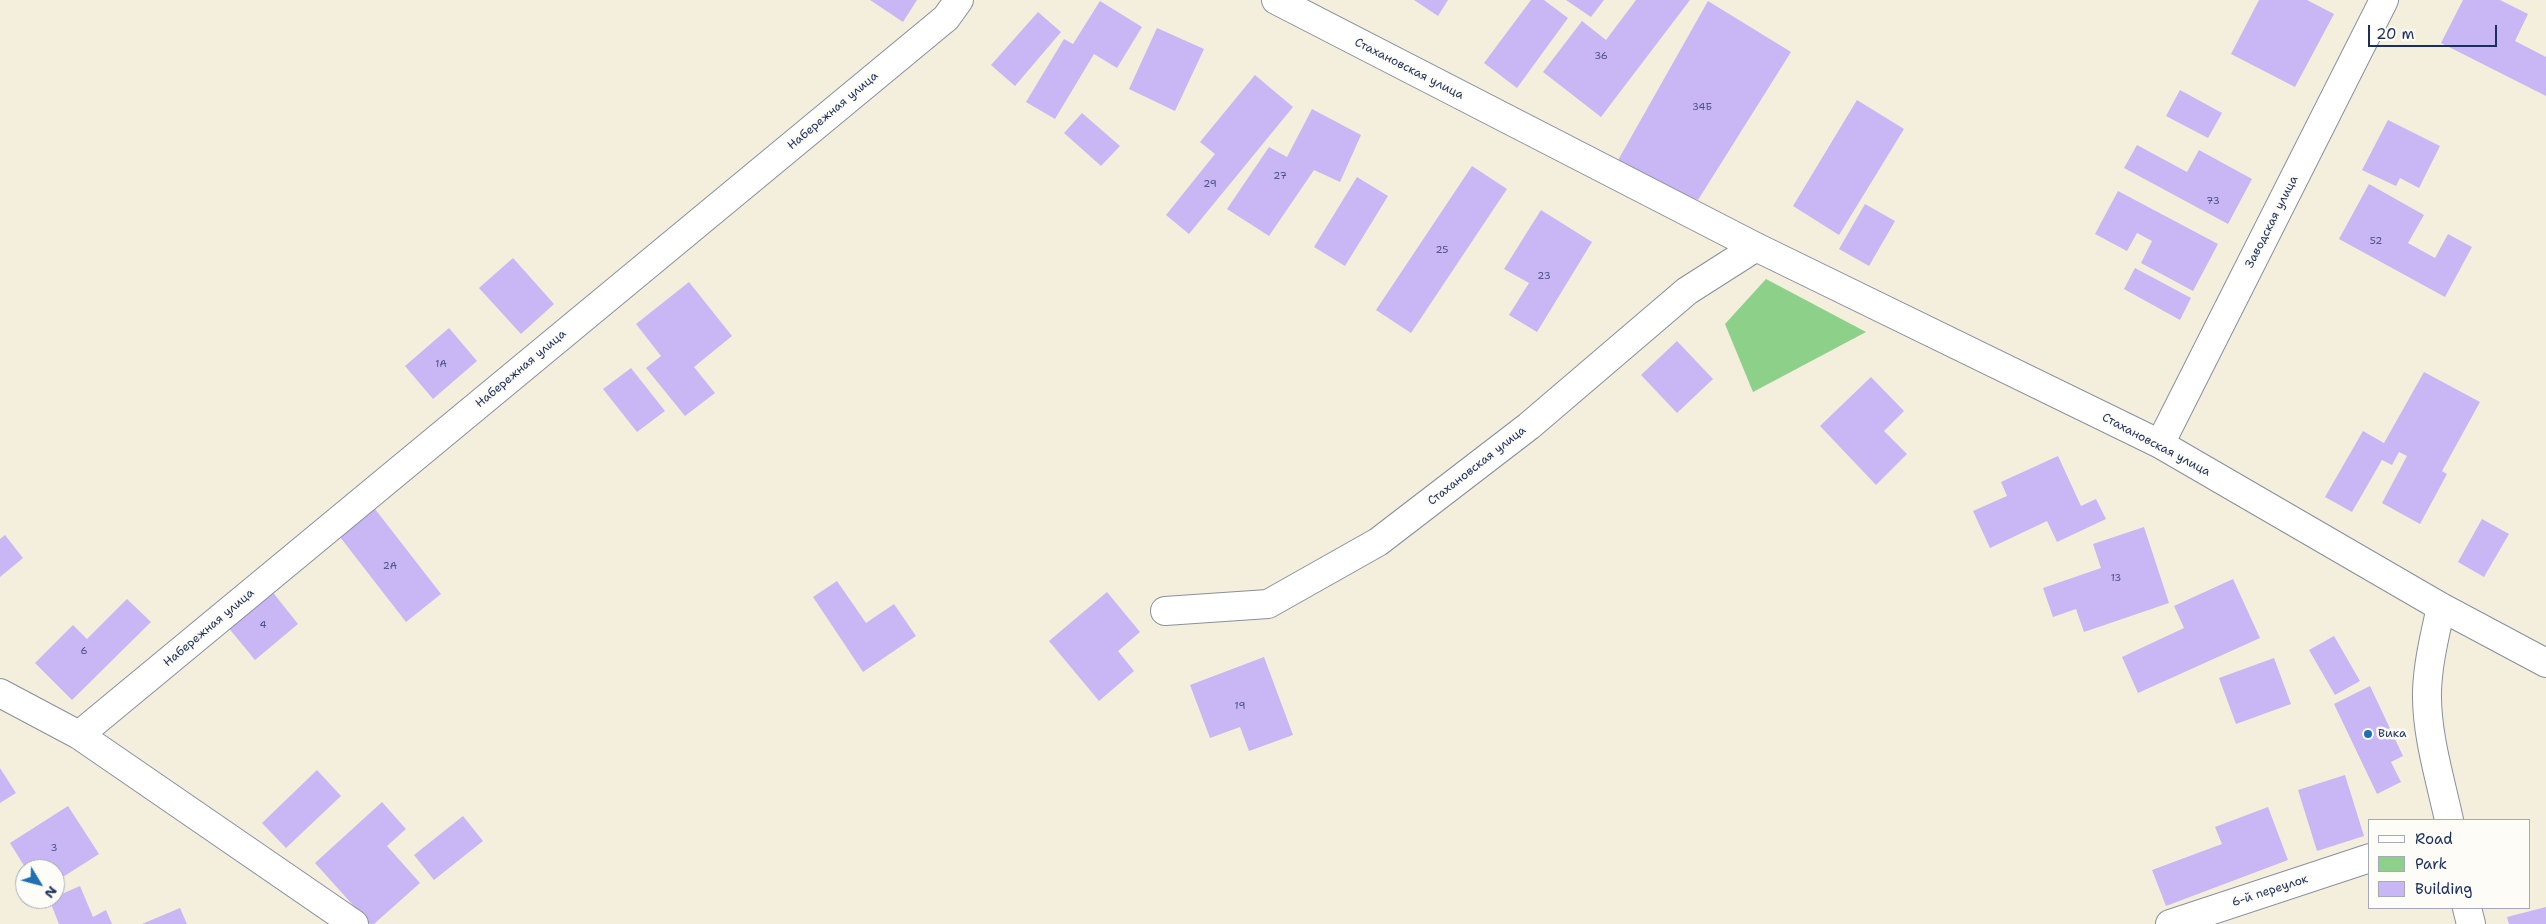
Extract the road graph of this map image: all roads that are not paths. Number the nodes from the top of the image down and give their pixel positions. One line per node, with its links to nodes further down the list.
1 (959, 0): 10 (street, Набережная улица)
2 (1276, 0): 4 (street, Стахановская улица)
3 (2384, 0): 5 (street, Заводская улица)
4 (1756, 247): 5 (street, Стахановская улица); 7 (street, Стахановская улица)
5 (2160, 444): 6 (street, Стахановская улица)
6 (2441, 607): 8 (street, Стахановская улица); 11 (street)
7 (1166, 611)
8 (2546, 663)
9 (0, 693): 10 (street)
10 (79, 735): 14 (street)
11 (2449, 819)
12 (2368, 859): 15 (street, 6-й переулок)
13 (2467, 909): 16 (street)
14 (354, 924)
15 (2170, 924)
16 (2471, 924)

